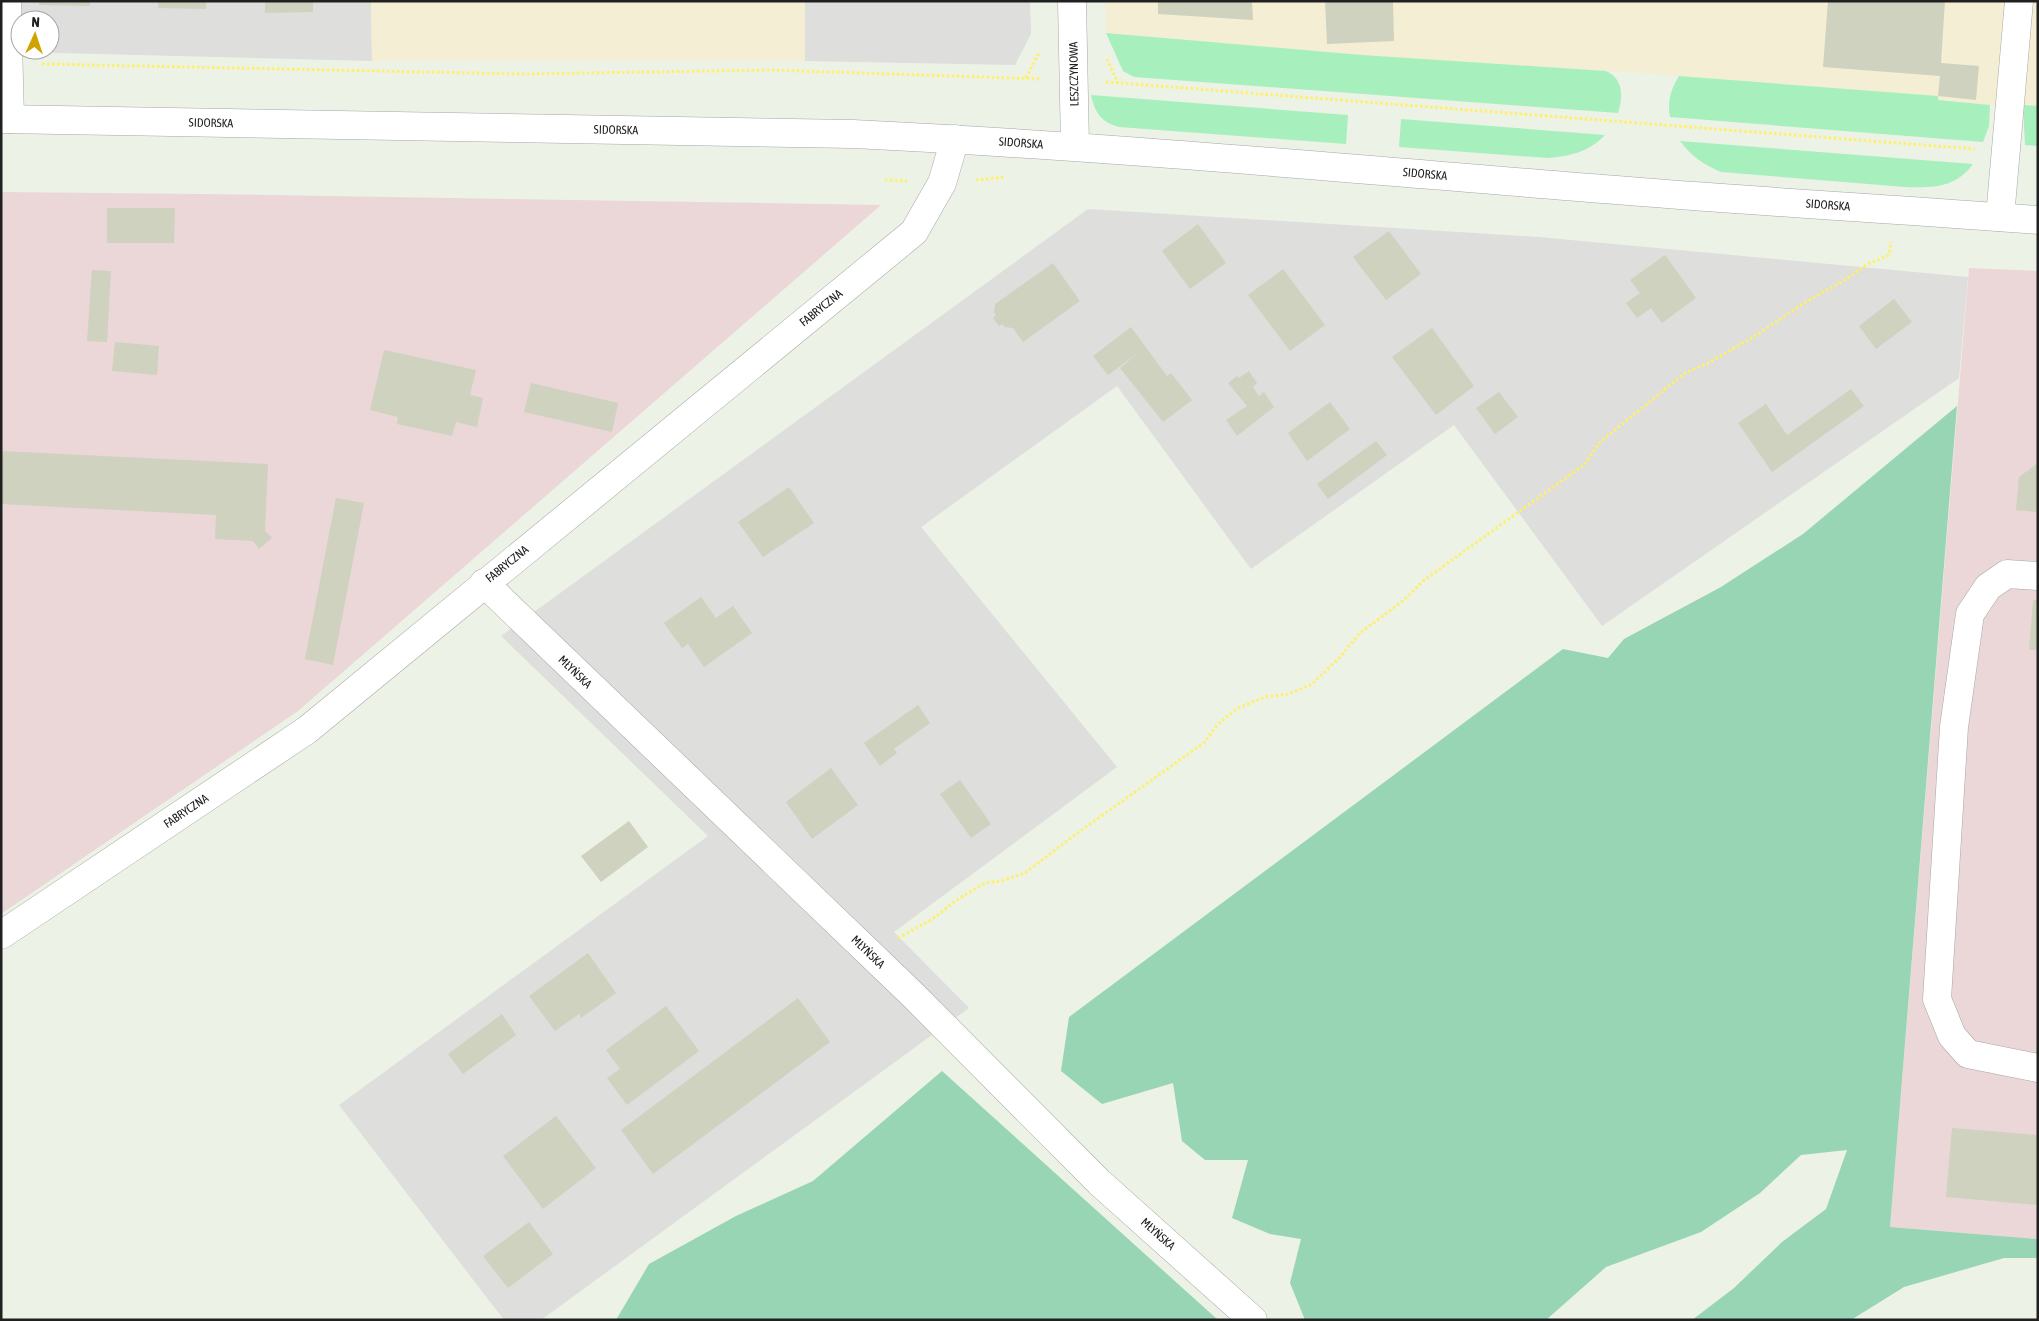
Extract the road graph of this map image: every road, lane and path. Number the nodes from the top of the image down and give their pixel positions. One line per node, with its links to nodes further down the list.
1 (7, 1): 5 (street)
2 (1072, 1): 11 (street, LESZCZYNOWA)
3 (2019, 1): 12 (street)
4 (1043, 45): 6 (path)
5 (8, 63): 6 (path); 9 (street)
6 (1026, 78): 7 (path)
7 (1044, 79)
8 (1101, 82): 12 (path)
9 (6, 119): 10 (street, SIDORSKA)
10 (955, 139): 11 (street, SIDORSKA); 17 (street, FABRYCZNA)
11 (1075, 146): 13 (street, SIDORSKA)
12 (2007, 151): 13 (street)
13 (2000, 217): 14 (street, SIDORSKA)
14 (2038, 220)
15 (1892, 239): 19 (path)
16 (2038, 576): 20 (street)
17 (484, 583): 18 (street, FABRYCZNA); 19 (street, MŁYŃSKA)
18 (1, 935)
19 (869, 954): 21 (street, MŁYŃSKA)
20 (2038, 1068)
21 (1252, 1320)

